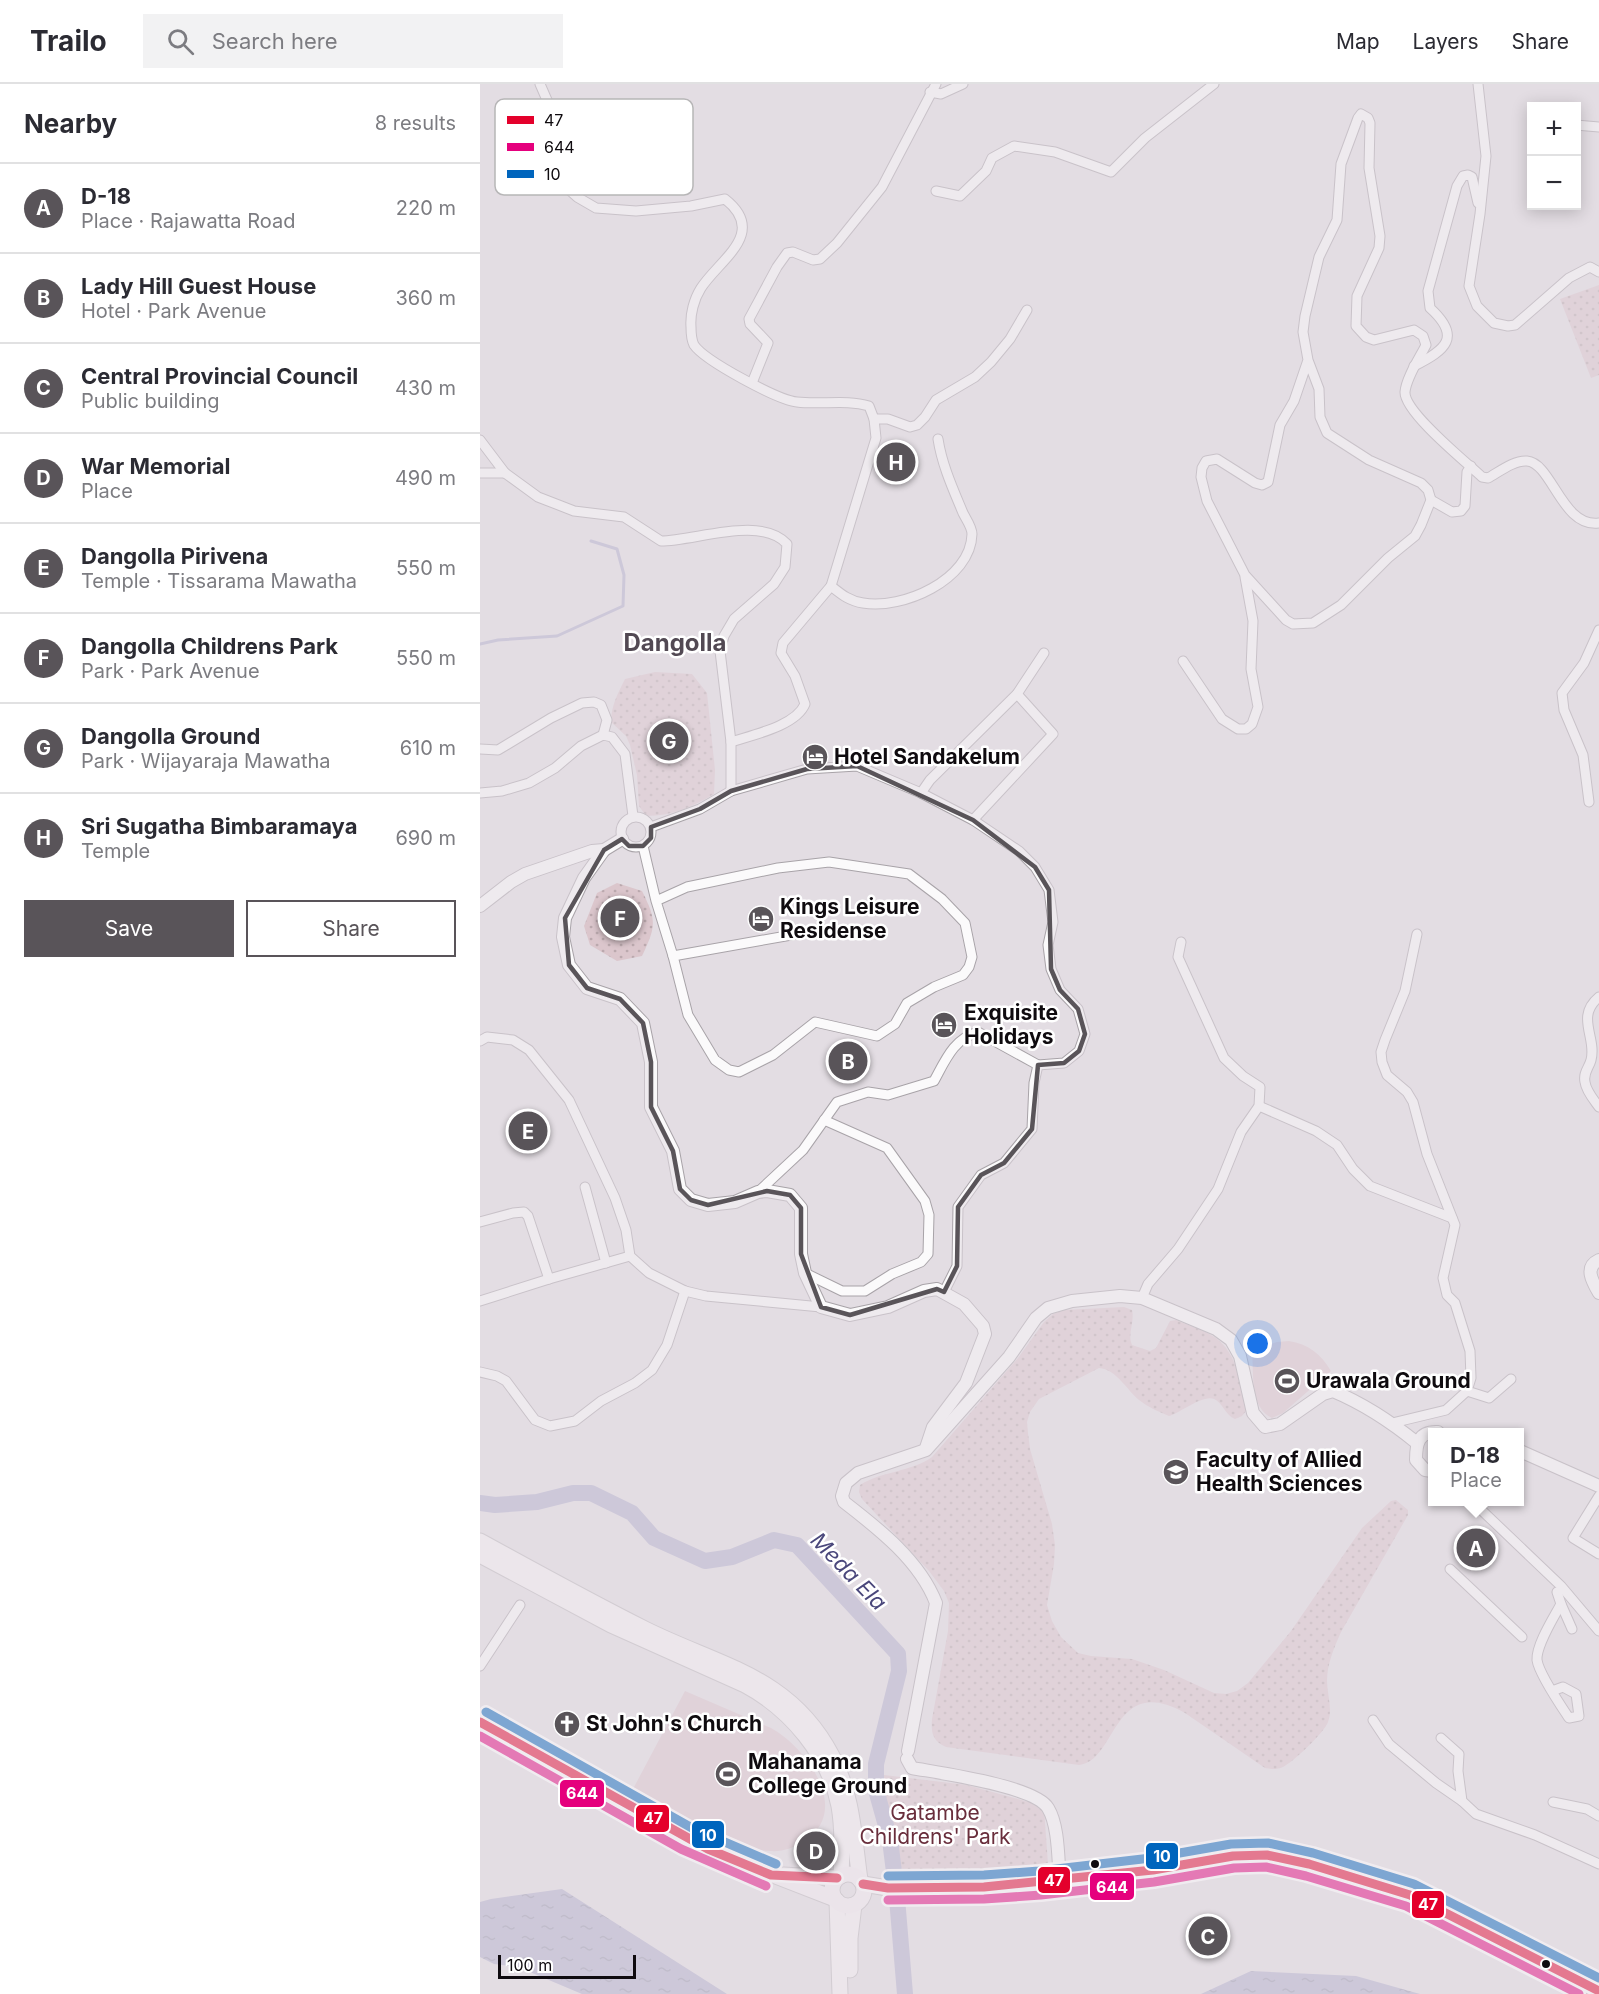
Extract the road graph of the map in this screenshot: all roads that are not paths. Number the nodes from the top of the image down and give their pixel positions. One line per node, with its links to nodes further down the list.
1 (540, 84): 6 (street)
2 (963, 84): 5 (street)
3 (1215, 84): 9 (street)
4 (1478, 84): 11 (street)
5 (933, 88): 16 (street)
6 (547, 99)
7 (1581, 125): 8 (street)
8 (1599, 127)
9 (936, 191)
10 (575, 195): 16 (street)
11 (1480, 214): 12 (street); 15 (street)
12 (1599, 272)
13 (1027, 310): 17 (street)
14 (1308, 360): 15 (street); 23 (street); 25 (street)
15 (1414, 366): 20 (street)
16 (752, 383): 17 (street)
17 (874, 419): 26 (street)
18 (938, 439): 26 (street)
19 (480, 440): 22 (street)
20 (1471, 466): 23 (street); 24 (street)
21 (480, 473): 22 (street)
22 (505, 473): 32 (street)
23 (1431, 500): 25 (street)
24 (1599, 524)
25 (1245, 575): 29 (street)
26 (831, 586): 32 (street)
27 (1599, 630): 37 (street)
28 (1044, 653): 30 (street)
29 (1183, 661)
30 (1017, 694): 36 (street); 39 (street)
31 (603, 735): 33 (street); 35 (street); 38 (street)
32 (731, 742): 34 (street)
33 (480, 749)
34 (731, 791): 36 (street); 40 (street)
35 (480, 793)
36 (921, 793): 39 (street)
37 (1589, 802)
38 (633, 816): 40 (street); 41 (street)
39 (973, 820): 52 (street)
40 (651, 827): 42 (street)
41 (622, 839): 42 (street); 43 (street)
42 (643, 846): 44 (street)
43 (604, 850): 45 (street); 57 (street)
44 (656, 901): 49 (street); 49 (street)
45 (480, 906)
46 (820, 930): 49 (street)
47 (1417, 934): 58 (street)
48 (1182, 942): 53 (street)
49 (673, 956)
50 (1599, 997): 54 (street)
51 (480, 1041): 60 (street)
52 (1038, 1065): 55 (street); 66 (street)
53 (1259, 1106): 58 (street); 68 (street)
54 (1599, 1107)
55 (824, 1120): 57 (street); 63 (street)
56 (585, 1187): 62 (street)
57 (758, 1192): 63 (street)
58 (1452, 1218): 73 (street)
59 (480, 1222): 64 (street)
60 (630, 1256): 62 (street); 65 (street)
61 (1599, 1260): 67 (street)
62 (606, 1263): 64 (street)
63 (805, 1273): 70 (street)
64 (549, 1279): 69 (street)
65 (685, 1291): 70 (street); 71 (street)
66 (944, 1293): 70 (street); 77 (street)
67 (1599, 1293)
68 (1142, 1298): 74 (street); 77 (street)
69 (480, 1301)
70 (821, 1307)
71 (480, 1372)
72 (1511, 1378): 73 (street)
73 (1467, 1391): 74 (street)
74 (1392, 1423): 76 (street)
75 (1428, 1434): 76 (street)
76 (1417, 1443): 79 (street)
77 (926, 1450): 104 (street)
78 (1524, 1453): 80 (street)
79 (1428, 1470)
80 (1599, 1486)
81 (1599, 1496): 84 (street)
82 (1477, 1506): 91 (street)
83 (480, 1540): 105 (main road)
84 (1599, 1554)
85 (480, 1555): 103 (main road)
86 (1450, 1569): 92 (street)
87 (1557, 1592): 88 (street)
88 (1561, 1604): 90 (street); 94 (street)
89 (520, 1605): 93 (street)
90 (1572, 1629)
91 (1599, 1631)
92 (1522, 1637)
93 (480, 1666)
94 (1552, 1691)
95 (1373, 1720): 98 (street)
96 (480, 1722): 102 (highway)
97 (1441, 1738): 98 (street)
98 (1462, 1801): 101 (street)
99 (1553, 1802): 100 (street)
100 (1599, 1816)
101 (1599, 1864)
102 (771, 1875): 103 (highway); 107 (highway)
103 (839, 1877): 105 (highway); 107 (highway)
104 (1059, 1881): 106 (highway); 110 (highway)
105 (862, 1882): 106 (highway); 108 (highway)
106 (888, 1888): 108 (highway)
107 (836, 1900): 108 (highway); 109 (main road)
108 (857, 1903): 109 (main road)
109 (845, 1977): 111 (main road); 112 (main road)
110 (1599, 1991)
111 (840, 1994)
112 (850, 1994)

